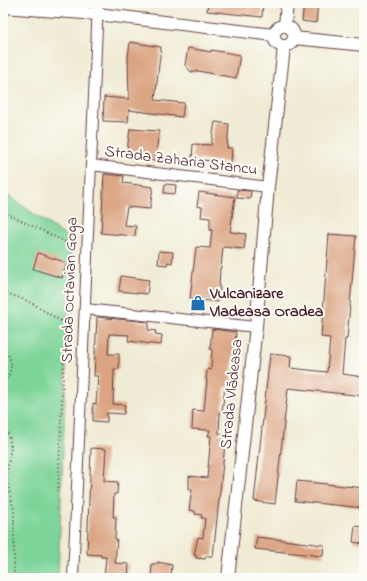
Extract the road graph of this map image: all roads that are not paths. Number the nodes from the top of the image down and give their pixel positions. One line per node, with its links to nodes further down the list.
1 (287, 3): 4 (street)
2 (3, 7): 3 (street)
3 (98, 9): 5 (street); 9 (street, Strada Octavian Goga)
4 (285, 26): 5 (street); 6 (street)
5 (274, 35): 8 (street)
6 (294, 38): 7 (street); 8 (street)
7 (364, 45)
8 (284, 47): 10 (street, Strada Vlădeasa)
9 (91, 165): 10 (street, Strada Zaharia Stancu); 11 (street, Strada Octavian Goga)
10 (268, 187): 12 (street, Strada Vlădeasa)
11 (85, 309): 12 (street); 13 (street, Strada Octavian Goga)
12 (256, 327): 14 (street, Strada Vlădeasa)
13 (73, 578)
14 (228, 578)

